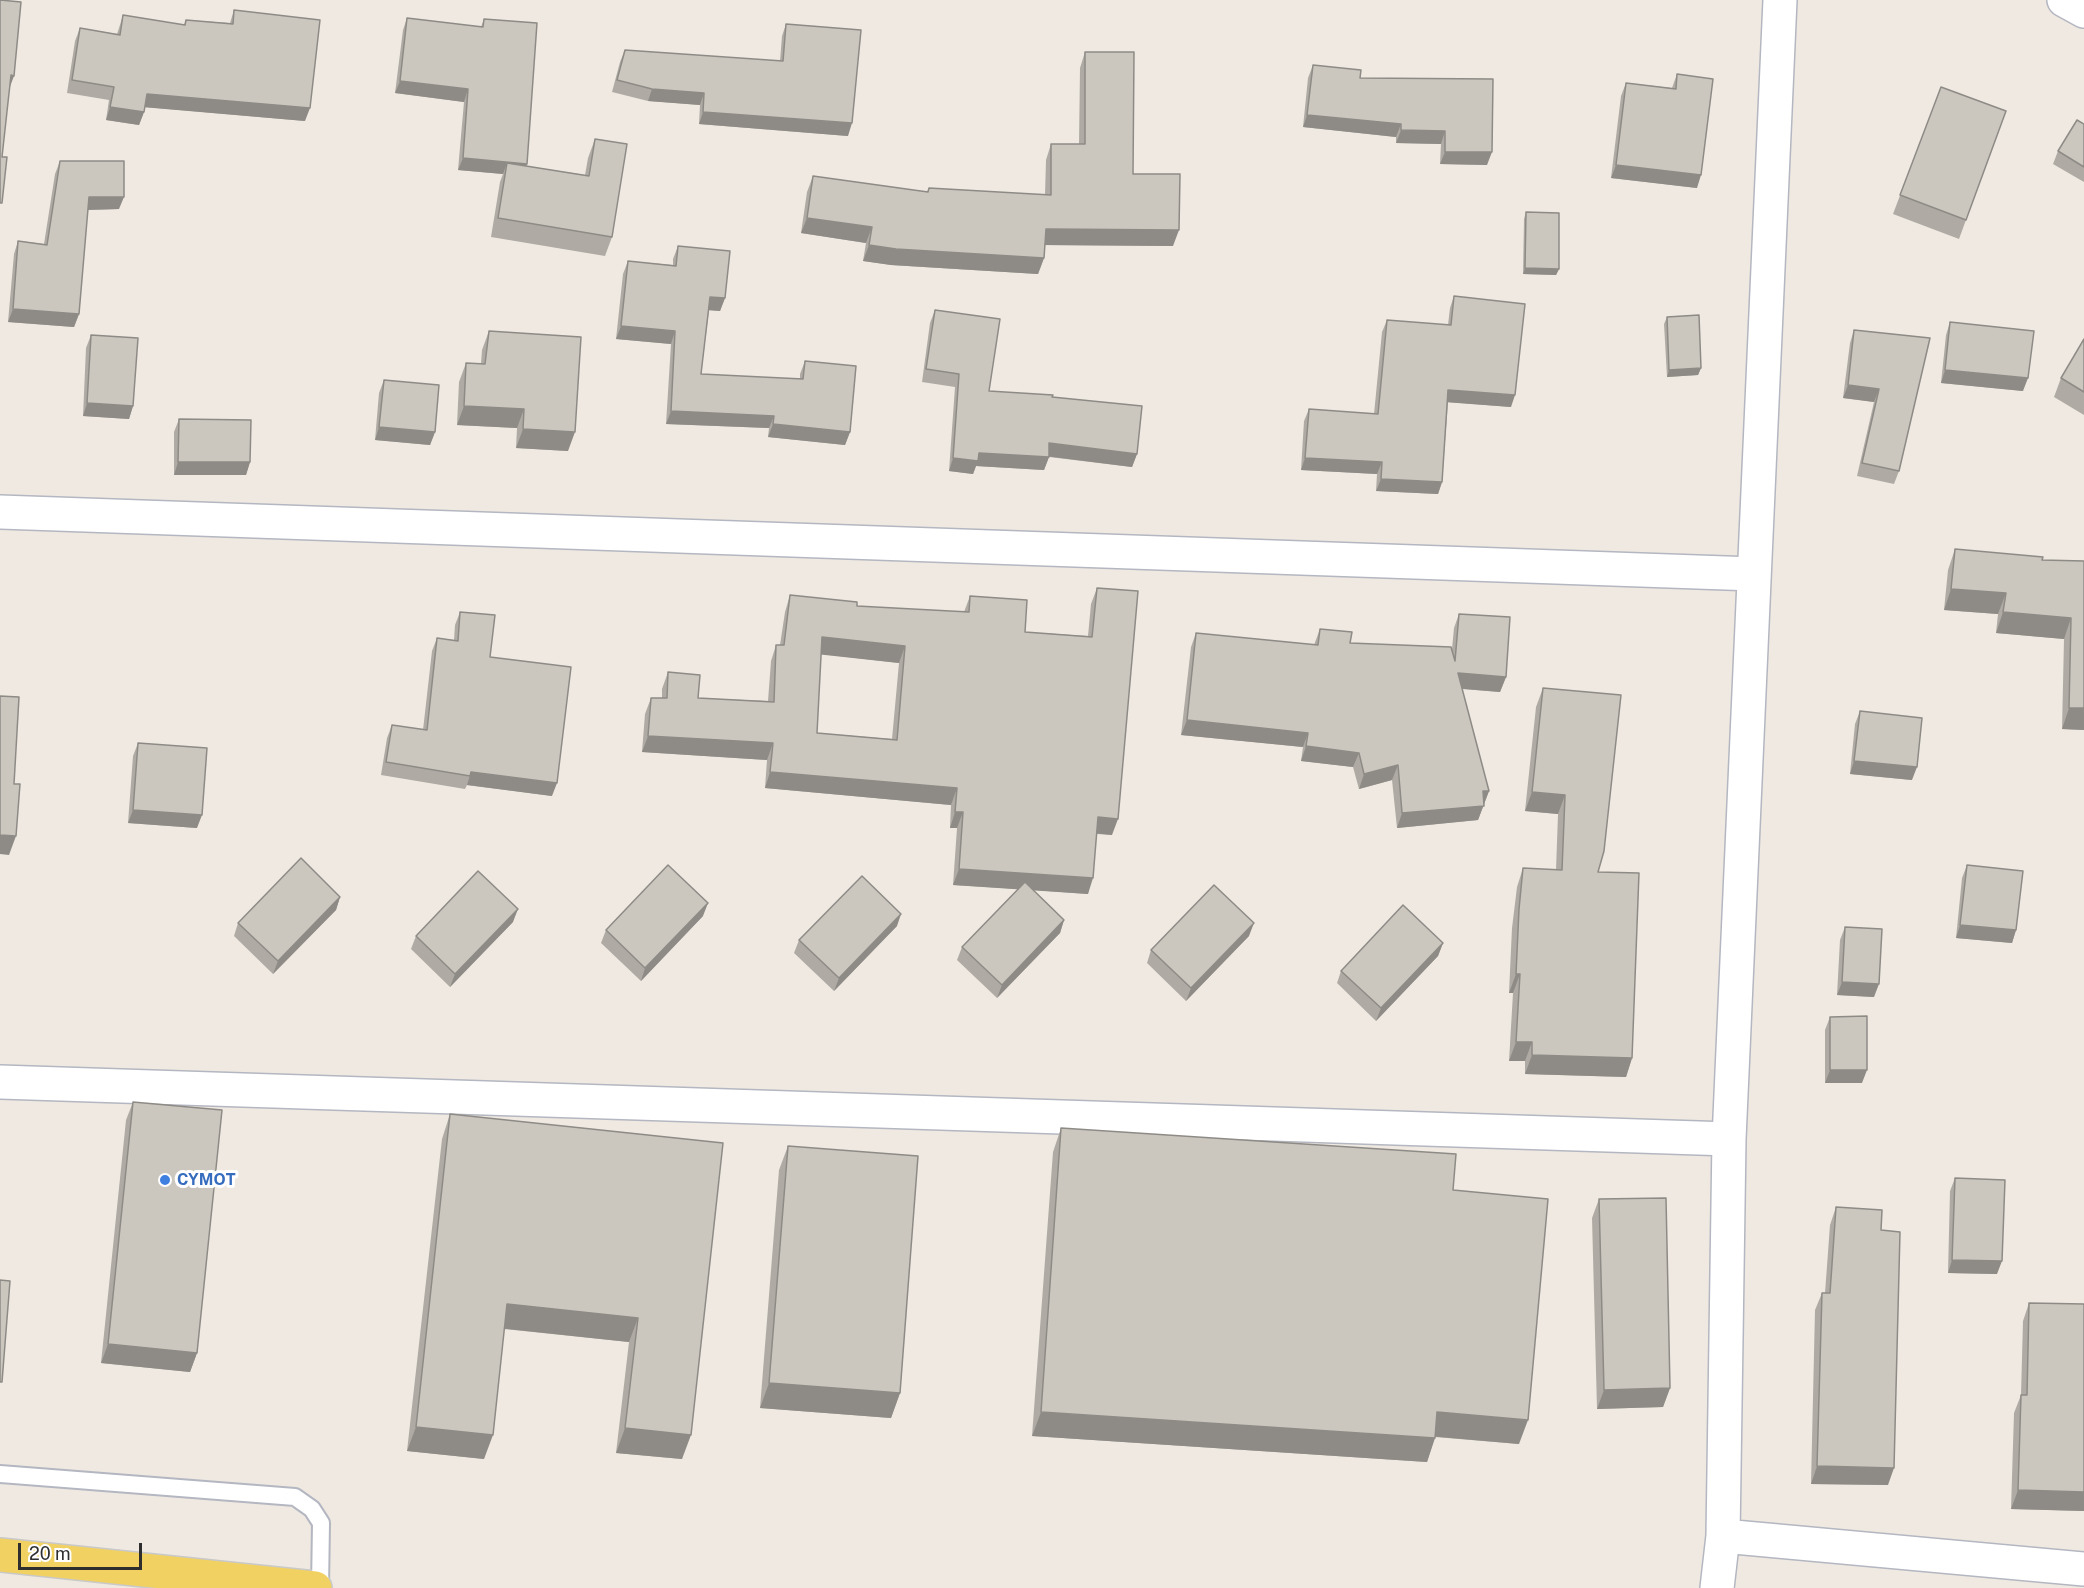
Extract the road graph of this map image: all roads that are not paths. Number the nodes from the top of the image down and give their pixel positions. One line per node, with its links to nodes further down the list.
1 (1780, 0): 5 (street)
2 (2064, 0): 3 (street)
3 (2084, 11)
4 (0, 512): 5 (street)
5 (1754, 574): 7 (street)
6 (0, 1082): 7 (street)
7 (1729, 1139): 9 (street)
8 (0, 1474): 13 (lane)
9 (1723, 1536): 11 (street); 14 (street)
10 (0, 1556): 12 (main road)
11 (2084, 1569)
12 (315, 1588)
13 (320, 1588)
14 (1717, 1588)

